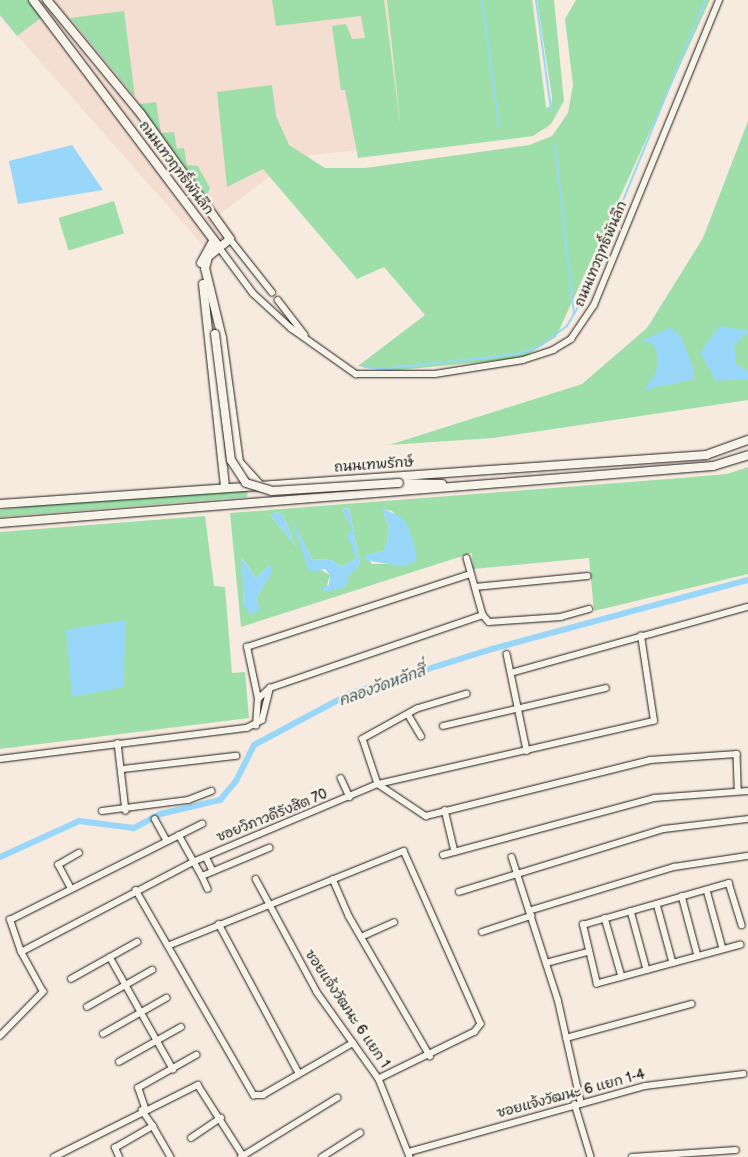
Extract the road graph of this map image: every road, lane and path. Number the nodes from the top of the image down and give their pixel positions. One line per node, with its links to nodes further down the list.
1 (33, 0): 5 (main road, ถนนเทวฤทธิ์พันลึก)
2 (47, 0): 4 (main road, ถนนเทวฤทธิ์พันลึก)
3 (719, 0): 11 (street, ถนนเทวฤทธิ์พันลึก)
4 (133, 104): 5 (main road); 6 (main road, ถนนเทวฤทธิ์พันลึก)
5 (122, 117): 7 (main road, ถนนเทวฤทธิ์พันลึก)
6 (230, 238): 7 (main road); 9 (street, ถนนเทวฤทธิ์พันลึก)
7 (216, 244): 8 (main road); 11 (street, ถนนเทวฤทธิ์พันลึก); 14 (main road)
8 (203, 284): 15 (main road); 17 (main road, bridge)
9 (272, 292)
10 (278, 300): 11 (street, ถนนเทวฤทธิ์พันลึก)
11 (310, 341)
12 (748, 440): 16 (main road, ถนนเทพรักษ์)
13 (748, 455): 17 (main road, ถนนเทพรักษ์)
14 (238, 462): 15 (main road); 16 (main road)
15 (226, 467): 18 (main road)
16 (260, 485): 18 (main road, ถนนเทพรักษ์)
17 (456, 486): 20 (main road, ถนนเทพรักษ์)
18 (225, 488): 19 (main road, ถนนเทพรักษ์)
19 (0, 504)
20 (0, 523)
21 (467, 558): 22 (street)
22 (470, 574): 24 (street); 34 (street)
23 (587, 576): 24 (street)
24 (475, 587): 27 (street)
25 (748, 607): 28 (street)
26 (589, 609): 27 (street)
27 (482, 615): 31 (street)
28 (641, 636): 30 (street); 41 (street, ซอยวิภาวดีรังสิต 70)
29 (507, 654): 30 (street)
30 (511, 672): 35 (street)
31 (270, 688): 34 (street); 37 (street)
32 (606, 688): 35 (street)
33 (467, 694): 36 (street)
34 (258, 699): 37 (street)
35 (517, 710): 38 (street); 41 (street)
36 (408, 714): 39 (street); 46 (street)
37 (256, 726): 40 (street)
38 (443, 726)
39 (421, 736)
40 (118, 743): 43 (street); 44 (street)
41 (527, 751): 46 (street, ซอยวิภาวดีรังสิต 70)
42 (236, 756): 44 (street)
43 (0, 759)
44 (123, 769): 53 (street)
45 (341, 778): 50 (street)
46 (378, 784): 50 (street, ซอยวิภาวดีรังสิต 70); 51 (street)
47 (211, 791): 53 (street)
48 (738, 791): 49 (street); 51 (street); 60 (street)
49 (748, 791)
50 (350, 798): 64 (street, ซอยวิภาวดีรังสิต 70)
51 (445, 810): 60 (street)
52 (102, 811): 53 (street)
53 (126, 811)
54 (155, 819): 58 (street)
55 (748, 819): 68 (street)
56 (202, 824): 57 (street)
57 (179, 835): 58 (street); 66 (street)
58 (167, 841): 72 (street)
59 (269, 848): 67 (street)
60 (456, 852): 62 (street)
61 (79, 854): 72 (street)
62 (443, 855)
63 (748, 856): 81 (street)
64 (206, 857): 66 (street, ซอยวิภาวดีรังสิต 70); 67 (street)
65 (512, 858): 68 (street)
66 (194, 862): 69 (street); 74 (street, ซอยวิภาวดีรังสิต 70)
67 (213, 871): 69 (street)
68 (517, 874): 76 (street); 81 (street)
69 (202, 876): 73 (street)
70 (256, 879): 78 (street, ซอยแจ้งวัฒนะ 6 แยก 1)
71 (333, 879): 78 (street); 87 (street); 114 (street)
72 (71, 889): 92 (street)
73 (208, 889)
74 (136, 890): 89 (street); 92 (street, ซอยวิภาวดีรังสิต 70)
75 (706, 890): 77 (street); 85 (street); 91 (street)
76 (459, 892)
77 (682, 896): 79 (street); 94 (street)
78 (267, 903): 84 (street); 112 (street, ซอยแจ้งวัฒนะ 6 แยก 1)
79 (657, 904): 80 (street); 97 (street)
80 (631, 911): 82 (street); 99 (street)
81 (530, 914): 86 (street); 96 (street)
82 (605, 918): 93 (street); 100 (street)
83 (394, 922): 87 (street)
84 (219, 924): 89 (street); 117 (street)
85 (742, 925)
86 (482, 932)
87 (361, 937): 114 (street)
88 (137, 942): 95 (street)
89 (170, 945): 117 (street)
90 (742, 945): 91 (street)
91 (723, 949): 94 (street)
92 (20, 952): 109 (street)
93 (588, 952): 96 (street); 100 (street)
94 (698, 956): 97 (street)
95 (110, 957): 101 (street); 102 (street)
96 (546, 963): 110 (street)
97 (673, 963): 99 (street)
98 (152, 970): 102 (street)
99 (647, 970): 100 (street)
100 (622, 977)
101 (71, 979)
102 (126, 985): 105 (street); 106 (street)
103 (166, 998): 106 (street)
104 (691, 1004): 110 (street)
105 (87, 1007)
106 (141, 1012): 108 (street); 111 (street)
107 (181, 1027): 111 (street)
108 (103, 1034)
109 (0, 1036)
110 (566, 1038): 121 (street)
111 (157, 1041): 115 (street); 116 (street)
112 (352, 1043): 117 (street); 119 (street, ซอยแจ้งวัฒนะ 6 แยก 1)
113 (196, 1055): 116 (street)
114 (430, 1056): 119 (street)
115 (119, 1062)
116 (173, 1069): 122 (street)
117 (299, 1072)
118 (743, 1074): 121 (street, ซอยแจ้งวัฒนะ 6 แยก 1-4)
119 (379, 1079): 128 (street, ซอยแจ้งวัฒนะ 6 แยก 1)
120 (337, 1098): 129 (street)
121 (578, 1103): 128 (street, ซอยแจ้งวัฒนะ 6 แยก 1-4); 134 (street)
122 (144, 1109): 123 (street); 124 (street); 130 (street)
123 (221, 1118): 126 (street); 129 (street)
124 (153, 1126): 131 (street); 132 (street)
125 (360, 1133): 133 (street)
126 (191, 1138)
127 (736, 1150): 135 (street)
128 (410, 1155)
129 (243, 1156)
130 (54, 1157)
131 (119, 1157)
132 (171, 1157)
133 (322, 1157)
134 (591, 1157)
135 (632, 1157)

